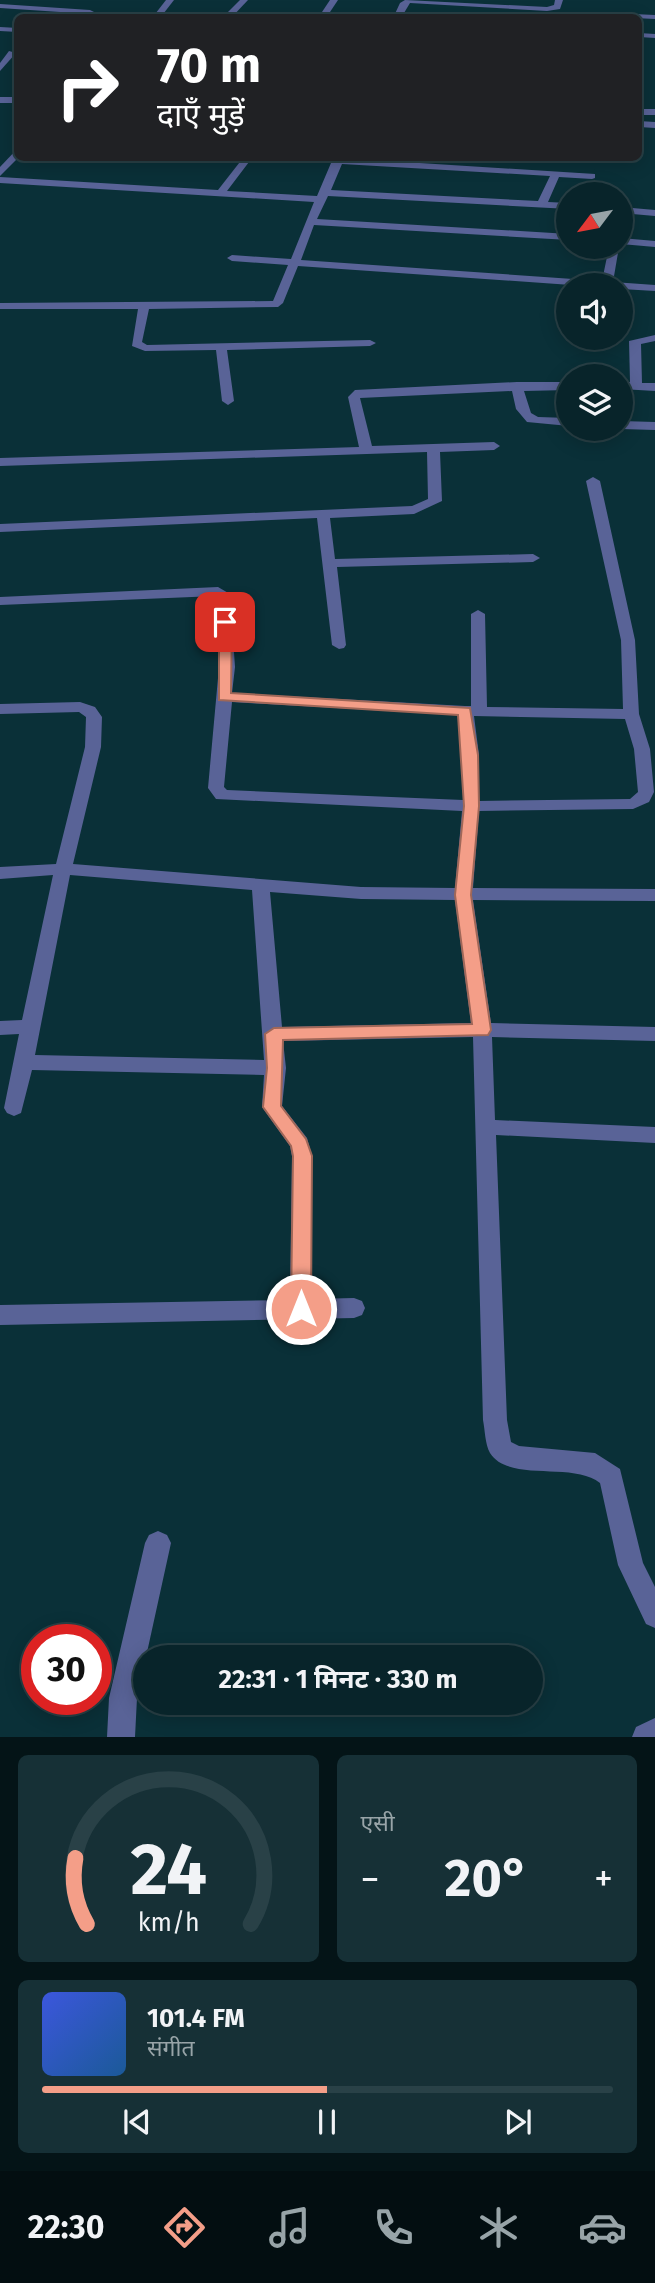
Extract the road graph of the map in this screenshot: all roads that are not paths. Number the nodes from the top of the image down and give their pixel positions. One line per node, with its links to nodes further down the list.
1 (170, 0): 6 (street)
2 (244, 0): 7 (street)
3 (559, 0): 8 (street)
4 (0, 6): 5 (street)
5 (89, 14)
6 (159, 14)
7 (230, 14)
8 (400, 14)
9 (14, 54): 10 (street)
10 (0, 69)
11 (14, 157): 13 (street)
12 (245, 161): 17 (street)
13 (0, 173)
14 (555, 174): 15 (street); 18 (street); 19 (street)
15 (592, 176)
16 (0, 180): 17 (street)
17 (221, 192): 18 (street)
18 (323, 196): 19 (street); 23 (street)
19 (542, 204): 20 (street)
20 (556, 205)
21 (634, 211): 22 (street)
22 (655, 213)
23 (312, 222): 24 (street); 28 (street)
24 (556, 236)
25 (634, 242): 26 (street)
26 (655, 244)
27 (232, 258): 28 (street)
28 (296, 262): 29 (street); 32 (street)
29 (556, 280)
30 (633, 286): 31 (street)
31 (655, 288)
32 (144, 305): 33 (street); 36 (street)
33 (0, 306)
34 (655, 338): 37 (street)
35 (370, 343): 36 (street)
36 (222, 347): 41 (street)
37 (636, 385): 40 (street)
38 (517, 386): 39 (street); 42 (street); 47 (street)
39 (556, 386)
40 (655, 387)
41 (228, 401)
42 (556, 421)
43 (633, 425): 44 (street)
44 (655, 426)
45 (494, 446): 46 (street)
46 (433, 447): 47 (street); 50 (street)
47 (366, 449): 48 (street)
48 (0, 461)
49 (593, 481): 60 (street)
50 (323, 513): 51 (street); 53 (street)
51 (0, 528)
52 (533, 558): 53 (street)
53 (327, 563): 56 (street)
54 (0, 601): 57 (street)
55 (478, 614): 59 (street)
56 (339, 645)
57 (224, 697): 59 (street); 61 (street)
58 (0, 709): 62 (street)
59 (472, 711): 60 (street); 61 (street)
60 (631, 714): 61 (street)
61 (471, 806): 65 (street)
62 (63, 869): 63 (street); 64 (street); 67 (street)
63 (0, 873)
64 (261, 887): 65 (street); 70 (street)
65 (463, 895): 66 (street); 69 (street)
66 (655, 895)
67 (30, 1027): 68 (street); 72 (street)
68 (0, 1028)
69 (482, 1030): 70 (street); 71 (street); 75 (street)
70 (274, 1034): 73 (street)
71 (655, 1034)
72 (23, 1062): 73 (street); 74 (street)
73 (276, 1068): 78 (street)
74 (14, 1108)
75 (485, 1127): 76 (street); 81 (street)
76 (655, 1135)
77 (354, 1308): 78 (street)
78 (301, 1309): 79 (street)
79 (0, 1315)
80 (158, 1544): 83 (street)
81 (655, 1615)
82 (655, 1732): 84 (street)
83 (121, 1737)
84 (646, 1737)

